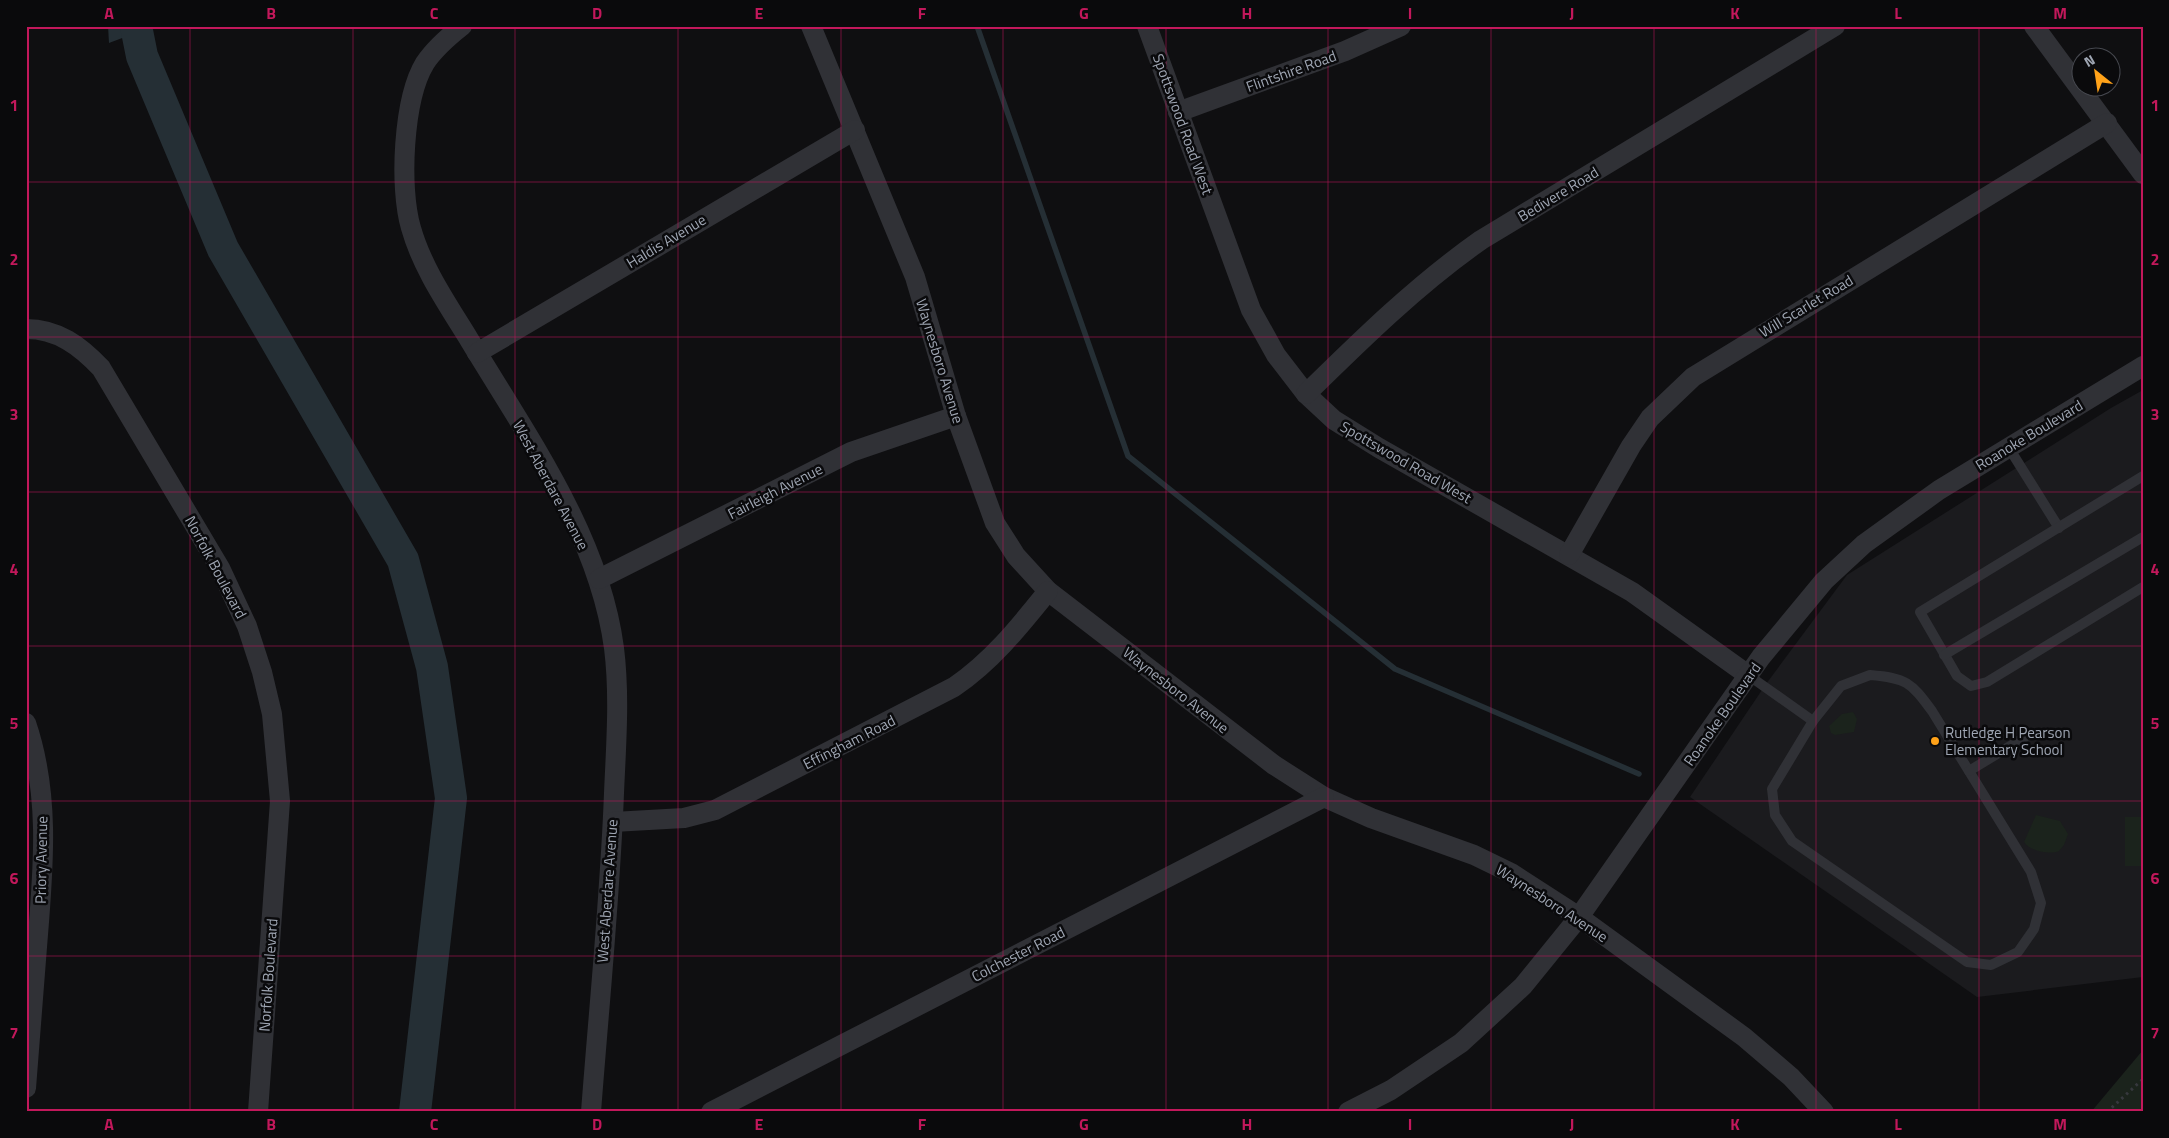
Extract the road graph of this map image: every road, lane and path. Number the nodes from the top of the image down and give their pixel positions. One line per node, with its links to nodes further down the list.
1 (462, 26): 12 (street, West Aberdare Avenue)
2 (811, 26): 9 (street, Waynesboro Avenue)
3 (1147, 26): 7 (street, Spottswood Road West)
4 (1401, 26): 7 (street, Flintshire Road)
5 (1835, 26): 14 (street, Bedivere Road)
6 (2034, 26): 8 (street)
7 (1178, 112): 14 (street, Spottswood Road West)
8 (2106, 123): 10 (street); 20 (street, Will Scarlet Road)
9 (855, 130): 12 (street, Haldis Avenue); 15 (street, Waynesboro Avenue)
10 (2143, 174)
11 (26, 329): 37 (street, Norfolk Boulevard)
12 (477, 353): 21 (street, West Aberdare Avenue)
13 (2143, 366): 16 (street, Roanoke Boulevard)
14 (1306, 394): 20 (street, Spottswood Road West)
15 (956, 416): 21 (street, Fairleigh Avenue); 23 (street, Waynesboro Avenue)
16 (2009, 448): 18 (lane); 25 (street, Roanoke Boulevard)
17 (2143, 476): 18 (lane)
18 (2058, 528): 24 (lane)
19 (2143, 537): 24 (lane)
20 (1569, 555): 25 (street, Spottswood Road West)
21 (599, 579): 31 (street, West Aberdare Avenue)
22 (2143, 587): 24 (lane)
23 (1048, 591): 30 (street, Waynesboro Avenue); 31 (street, Effingham Road)
24 (1944, 655)
25 (1748, 675): 26 (lane); 32 (street, Roanoke Boulevard)
26 (1813, 721): 29 (lane); 29 (lane)
27 (26, 723): 33 (street, Priory Avenue)
28 (2025, 738): 29 (lane)
29 (1969, 771)
30 (1324, 797): 32 (street, Waynesboro Avenue); 39 (street, Colchester Road)
31 (613, 822): 38 (street, West Aberdare Avenue)
32 (1579, 918): 36 (street, Waynesboro Avenue); 40 (street, Roanoke Boulevard)
33 (30, 973): 35 (street, Priory Avenue)
34 (2143, 1079): 41 (path)
35 (26, 1088)
36 (1821, 1111)
37 (258, 1112)
38 (591, 1112)
39 (711, 1112)
40 (1348, 1112)
41 (2107, 1112)

